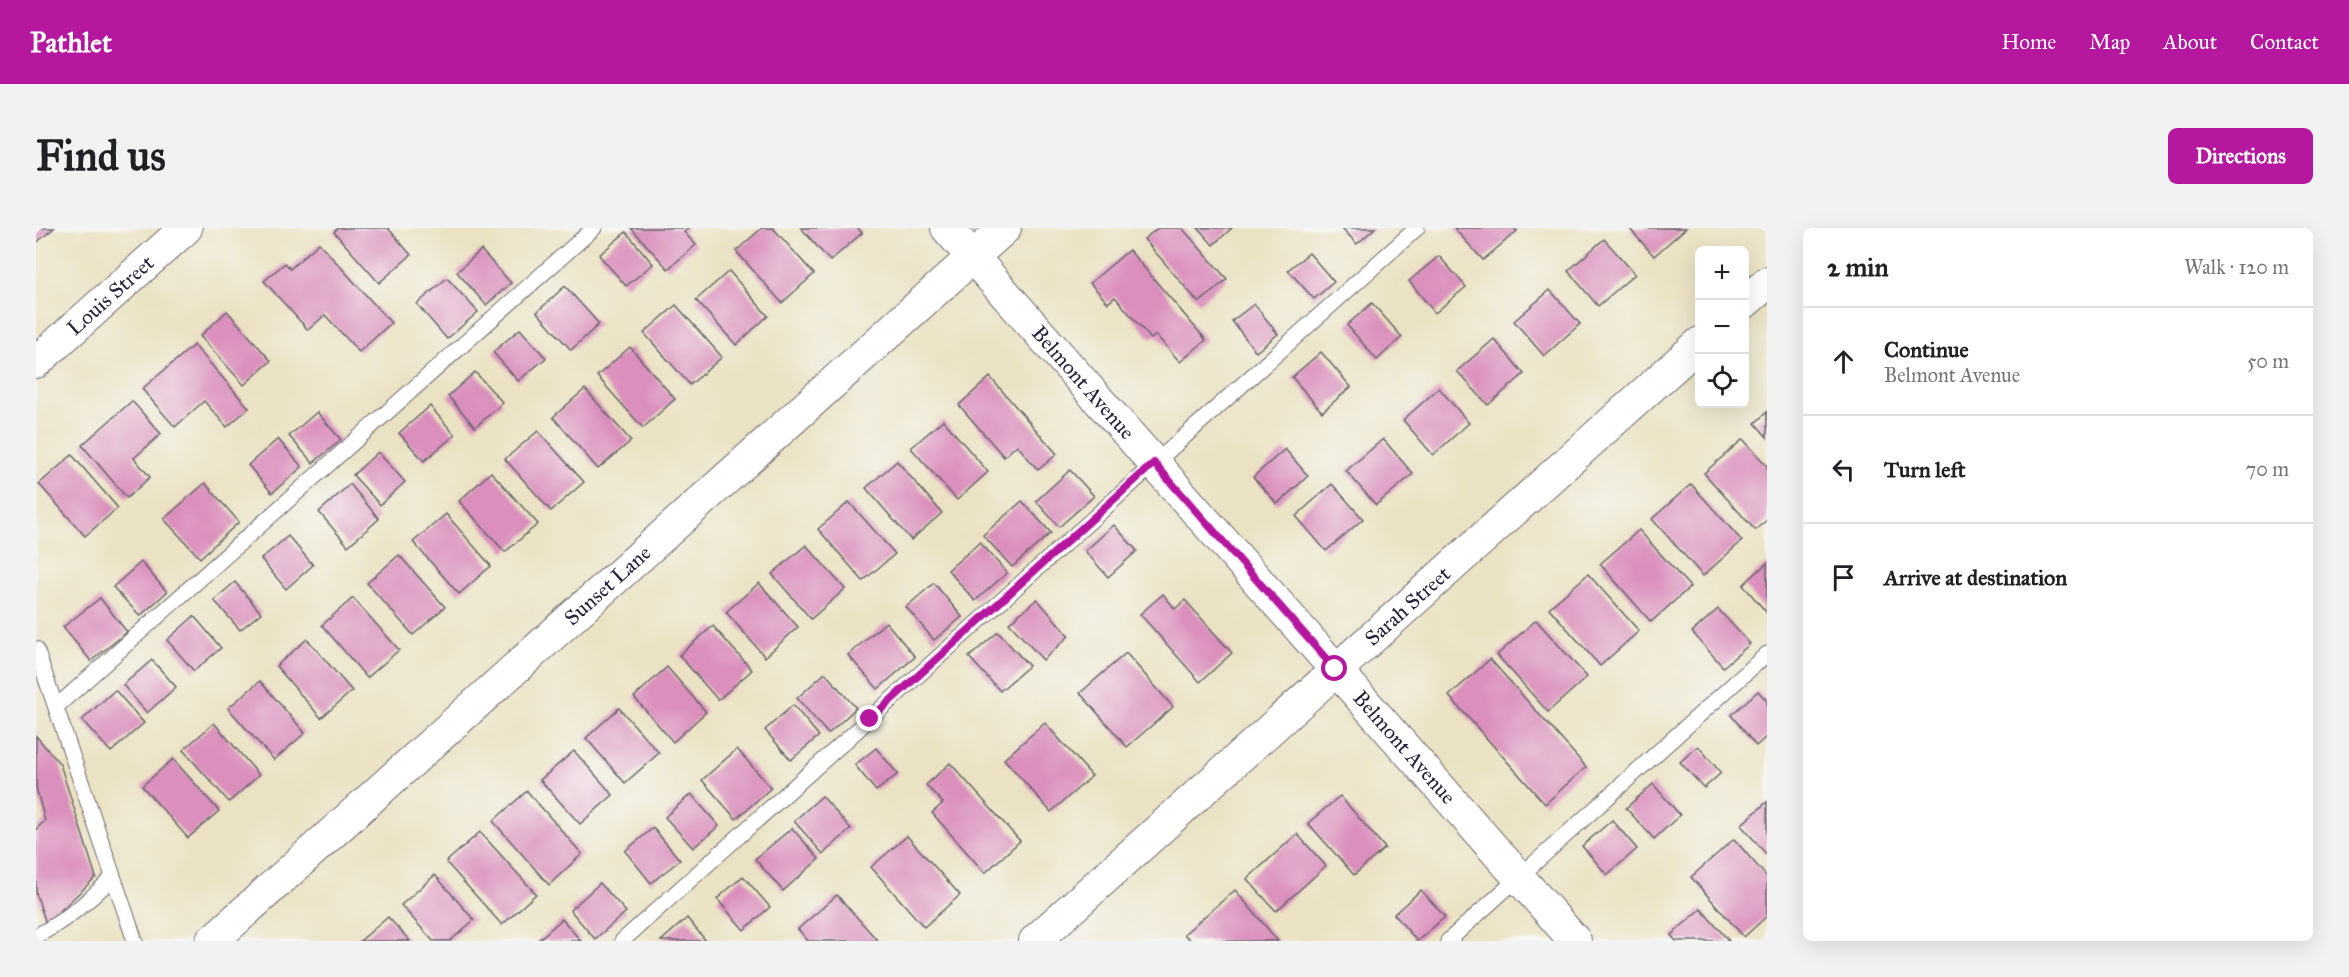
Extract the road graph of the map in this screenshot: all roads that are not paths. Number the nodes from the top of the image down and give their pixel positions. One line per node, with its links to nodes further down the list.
1 (186, 228): 10 (street, Louis Street)
2 (594, 228): 15 (lane)
3 (947, 228): 6 (street, Belmont Avenue)
4 (1005, 228): 6 (street, Sunset Lane)
5 (1417, 228): 11 (lane)
6 (973, 257): 11 (street, Belmont Avenue); 20 (street, Sunset Lane)
7 (1767, 283): 8 (street)
8 (1747, 300)
9 (1695, 348): 14 (street, Sarah Street)
10 (36, 362)
11 (1154, 463): 14 (street, Belmont Avenue); 21 (lane)
12 (36, 649): 15 (lane)
13 (1767, 654): 17 (lane)
14 (1335, 669): 17 (street, Belmont Avenue); 22 (street, Sarah Street)
15 (56, 706): 16 (lane)
16 (113, 877): 18 (lane); 19 (lane)
17 (1519, 878): 23 (lane); 24 (street, Belmont Avenue)
18 (36, 936)
19 (135, 941)
20 (212, 941)
21 (622, 941)
22 (1035, 941)
23 (1448, 941)
24 (1575, 941)

